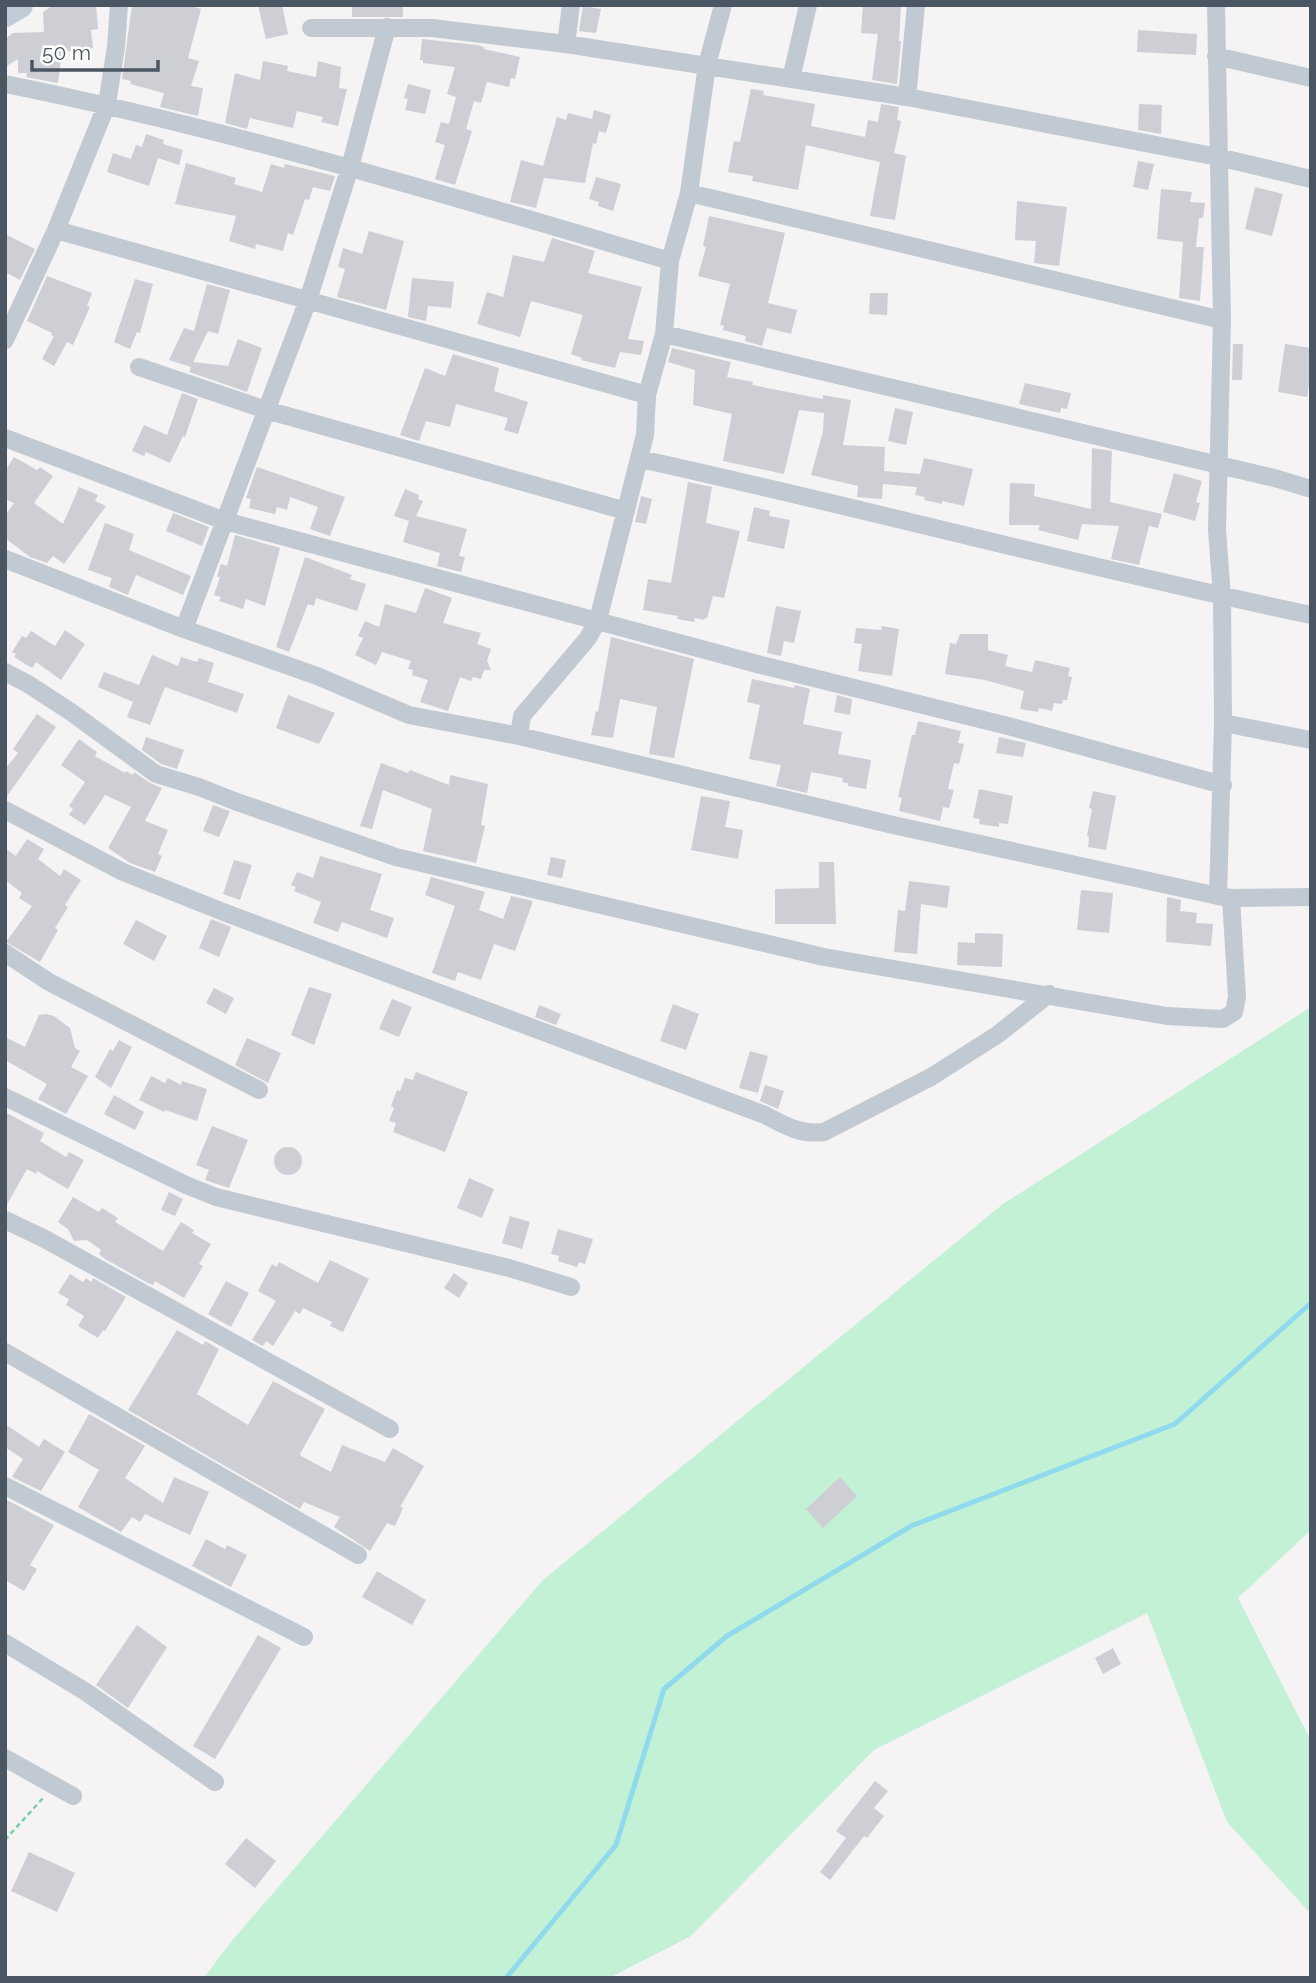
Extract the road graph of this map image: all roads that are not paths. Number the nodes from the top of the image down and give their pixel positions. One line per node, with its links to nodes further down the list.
1 (20, 5): 8 (street)
2 (119, 5): 18 (street)
3 (571, 5): 11 (street)
4 (723, 5): 13 (street)
5 (808, 5): 15 (street)
6 (916, 5): 17 (street)
7 (1216, 5): 12 (street)
8 (5, 14)
9 (387, 27): 10 (street); 11 (street); 20 (street)
10 (311, 29)
11 (566, 44): 13 (street)
12 (1216, 56): 14 (street); 19 (street)
13 (708, 65): 15 (street); 22 (street)
14 (1311, 78)
15 (791, 79): 17 (street)
16 (5, 84): 18 (street)
17 (907, 97): 19 (street)
18 (107, 104): 20 (street); 23 (street)
19 (1218, 157): 21 (street); 26 (street)
20 (350, 167): 24 (street); 25 (street)
21 (1311, 179)
22 (689, 194): 24 (street); 26 (street)
23 (56, 230): 25 (street); 28 (street)
24 (670, 261): 27 (street)
25 (308, 300): 30 (street); 31 (street)
26 (1222, 320): 34 (street)
27 (664, 334): 30 (street); 34 (street)
28 (5, 340)
29 (139, 367): 31 (street)
30 (647, 395): 33 (street)
31 (266, 411): 36 (street); 37 (street)
32 (5, 438): 37 (street)
33 (640, 459): 36 (street); 39 (street)
34 (1218, 465): 35 (street); 39 (street)
35 (1311, 489)
36 (626, 511): 41 (street)
37 (225, 521): 41 (street); 42 (street)
38 (5, 559): 42 (street)
39 (1222, 597): 40 (street); 44 (street)
40 (1311, 615)
41 (598, 620): 45 (street); 47 (street)
42 (184, 629): 45 (street)
43 (5, 672): 52 (street)
44 (1223, 723): 46 (street); 47 (street)
45 (519, 736): 49 (street)
46 (1311, 740)
47 (1223, 785): 49 (street)
48 (5, 810): 52 (street)
49 (1224, 897): 50 (street); 52 (street)
50 (1311, 897)
51 (5, 953): 53 (street)
52 (1049, 994)
53 (258, 1090)
54 (5, 1097): 56 (street)
55 (5, 1220): 58 (street)
56 (571, 1287)
57 (5, 1352): 60 (street)
58 (390, 1429)
59 (5, 1486): 61 (street)
60 (358, 1555)
61 (304, 1637)
62 (5, 1643): 64 (street)
63 (5, 1758): 65 (street)
64 (215, 1782)
65 (73, 1796)

